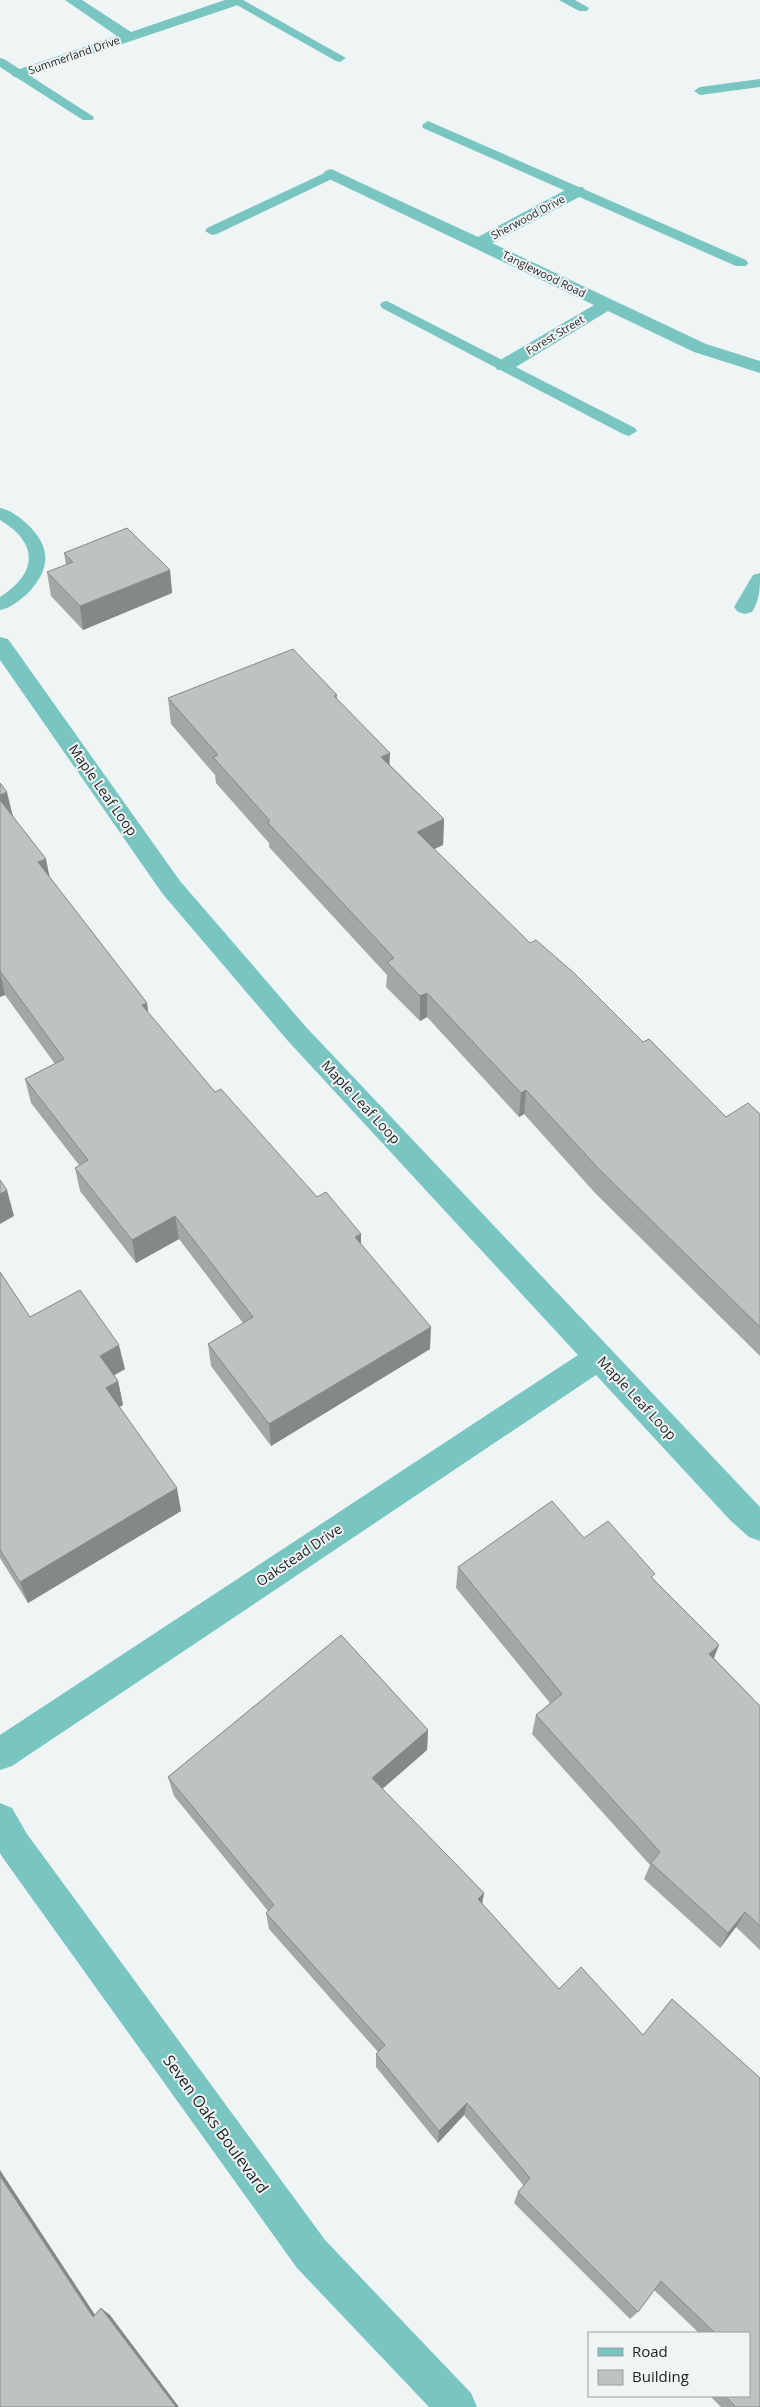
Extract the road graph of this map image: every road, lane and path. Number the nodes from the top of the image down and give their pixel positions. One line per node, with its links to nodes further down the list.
1 (72, 0): 5 (street, Summerland Drive)
2 (565, 0): 4 (lane)
3 (235, 1): 5 (street, Summerland Drive); 6 (lane)
4 (583, 8)
5 (129, 36): 8 (street, Summerland Drive)
6 (340, 58)
7 (0, 62): 8 (lane)
8 (19, 74): 11 (lane)
9 (760, 83): 10 (lane)
10 (700, 91)
11 (88, 117)
12 (428, 124): 14 (lane)
13 (331, 174): 15 (lane); 16 (street, Tanglewood Road)
14 (578, 190): 16 (street, Sherwood Drive); 17 (lane)
15 (212, 231)
16 (479, 243): 18 (street, Tanglewood Road)
17 (741, 262)
18 (607, 304): 20 (street, Forest Street); 21 (street, Tanglewood Road)
19 (387, 305): 20 (lane)
20 (504, 366): 22 (lane)
21 (760, 367)
22 (629, 431)
23 (0, 513): 25 (lane)
24 (760, 579): 26 (street)
25 (0, 605)
26 (745, 607)
27 (0, 644): 28 (street, Maple Leaf Loop)
28 (599, 1357): 29 (street, Maple Leaf Loop); 30 (street, Oakstead Drive)
29 (760, 1527)
30 (0, 1754)
31 (0, 1820): 32 (street, Seven Oaks Boulevard)
32 (457, 2407)

